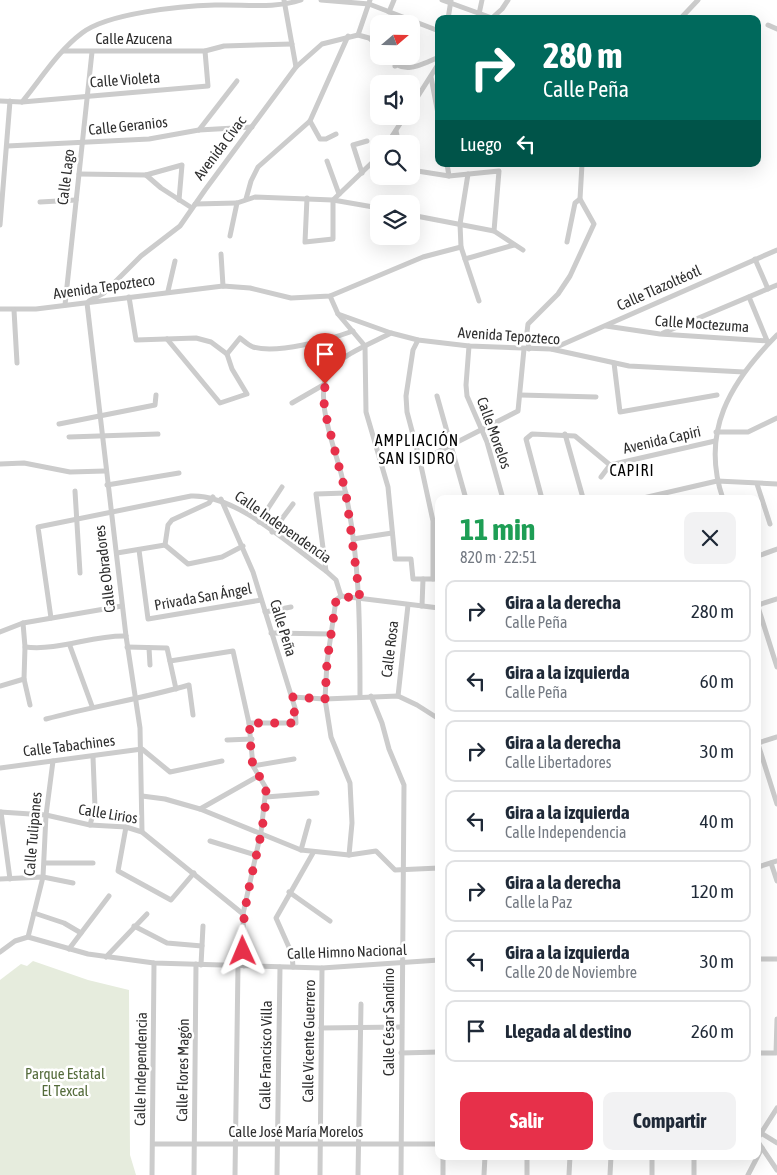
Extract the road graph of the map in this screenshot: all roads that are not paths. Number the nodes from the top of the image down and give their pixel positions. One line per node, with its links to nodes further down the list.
1 (301, 0): 11 (street)
2 (321, 0): 3 (street)
3 (330, 0): 9 (street)
4 (394, 0): 12 (street)
5 (442, 0): 10 (street)
6 (482, 0): 13 (street)
7 (508, 0): 17 (street)
8 (698, 0): 18 (street)
9 (369, 2): 12 (street); 23 (street)
10 (451, 2): 13 (street); 15 (street)
11 (285, 3): 26 (street); 27 (street)
12 (389, 12): 14 (street)
13 (479, 14): 16 (street)
14 (396, 15)
15 (449, 15)
16 (482, 15)
17 (495, 15)
18 (684, 15)
19 (420, 25): 22 (street)
20 (768, 25): 21 (street)
21 (777, 29)
22 (435, 30)
23 (358, 35): 24 (street, Avenida Civac); 25 (street)
24 (348, 36): 32 (street, Avenida Civac); 42 (street)
25 (370, 39)
26 (292, 44): 28 (street, Calle Azucena); 32 (street)
27 (64, 51): 29 (street, Calle Azucena); 41 (street)
28 (205, 51): 29 (street, Calle Azucena); 37 (street, Calle Violeta)
29 (92, 52): 37 (street, Calle Lago)
30 (435, 59): 31 (street)
31 (395, 66)
32 (296, 67): 44 (street, Avenida Civac)
33 (435, 70): 34 (street)
34 (431, 77): 36 (street); 38 (street)
35 (237, 81): 45 (street)
36 (420, 94)
37 (88, 95): 41 (street, Calle Violeta); 51 (street, Calle Lago)
38 (435, 98)
39 (0, 101): 40 (street)
40 (10, 101): 41 (street, Calle Violeta); 52 (street)
41 (22, 102)
42 (310, 121): 47 (street); 65 (street)
43 (399, 125): 46 (street)
44 (252, 127): 45 (street, Calle Geranios); 72 (street, Avenida Civac)
45 (199, 130): 51 (street, Calle Geranios)
46 (396, 130): 48 (street); 49 (street)
47 (336, 134)
48 (393, 135)
49 (397, 135)
50 (367, 141): 59 (street)
51 (83, 143): 52 (street, Calle Geranios); 58 (street, Calle Lago)
52 (7, 146): 76 (street)
53 (328, 161): 63 (street)
54 (370, 166): 59 (street)
55 (448, 167): 62 (street)
56 (582, 167): 66 (street)
57 (420, 171): 62 (street)
58 (79, 174): 61 (street); 67 (street, Calle Lago)
59 (362, 174): 63 (street)
60 (468, 174): 62 (street); 75 (street); 77 (street)
61 (146, 175): 68 (street); 68 (street)
62 (449, 176)
63 (339, 194): 69 (street)
64 (307, 198): 65 (street); 69 (street); 69 (street)
65 (246, 199): 71 (street)
66 (580, 199): 79 (street); 111 (street)
67 (76, 200): 70 (street); 97 (street, Calle Lago)
68 (179, 200): 72 (street)
69 (334, 200): 73 (street)
70 (40, 202)
71 (237, 202): 72 (street); 78 (street)
72 (193, 206): 96 (street, Avenida Civac)
73 (370, 206)
74 (420, 217): 75 (street)
75 (460, 224): 77 (street); 81 (street)
76 (0, 225)
77 (494, 231): 80 (street)
78 (230, 236)
79 (567, 242)
80 (514, 245): 82 (street); 85 (street)
81 (461, 247): 85 (street); 93 (street, Avenida Tepozteco)
82 (523, 250)
83 (777, 250): 86 (street, Calle Tlazoltéotl)
84 (221, 254): 89 (street)
85 (465, 259): 95 (street)
86 (755, 259): 90 (street); 101 (street, Calle Tlazoltéotl)
87 (175, 261): 91 (street)
88 (777, 285): 90 (street)
89 (223, 286): 91 (street, Avenida Tepozteco); 93 (street, Avenida Tepozteco)
90 (768, 289): 94 (street)
91 (168, 291): 92 (street, Avenida Tepozteco)
92 (129, 296): 96 (street, Avenida Tepozteco); 106 (street)
93 (330, 296): 100 (street)
94 (749, 297): 104 (street); 108 (street)
95 (479, 301)
96 (87, 303): 97 (street, Avenida Tepozteco); 124 (street, Calle Obradores)
97 (65, 305): 99 (street, Avenida Tepozteco)
98 (0, 309): 99 (street, Avenida Tepozteco)
99 (14, 310): 114 (street)
100 (338, 314): 102 (street); 103 (street, Avenida Tepozteco)
101 (604, 326): 104 (street, Calle Moctezuma); 112 (street, Calle Tlazoltéotl)
102 (353, 331): 109 (street); 113 (street)
103 (391, 333): 107 (street, Avenida Tepozteco); 109 (street)
104 (660, 334): 108 (street, Calle Moctezuma)
105 (777, 335): 108 (street, Avenida Capiri)
106 (167, 339): 113 (street); 113 (street)
107 (418, 340): 110 (street, Avenida Tepozteco); 135 (street)
108 (768, 342): 116 (street, Avenida Capiri)
109 (364, 345): 117 (street); 164 (street)
110 (469, 346): 111 (street, Avenida Tepozteco); 127 (street, Calle Morelos)
111 (527, 348): 112 (street, Avenida Tepozteco); 119 (street)
112 (551, 349): 115 (street, Avenida Tepozteco)
113 (227, 354)
114 (16, 363)
115 (614, 363): 116 (street, Avenida Tepozteco); 121 (street)
116 (744, 372): 128 (street, Avenida Capiri)
117 (325, 384): 123 (street); 147 (street)
118 (156, 395): 124 (street)
119 (520, 395): 122 (street); 127 (street)
120 (437, 396): 134 (street)
121 (717, 396)
122 (596, 397)
123 (292, 403)
124 (99, 416): 126 (street); 131 (street, Calle Obradores)
125 (777, 418): 128 (street)
126 (59, 424)
127 (482, 428): 134 (street); 149 (street, Calle Morelos)
128 (716, 432): 133 (street, Avenida Capiri)
129 (158, 434): 131 (street)
130 (565, 434): 137 (street, Avenida Capiri); 150 (street, Avenida Capiri); 151 (street)
131 (101, 436): 132 (street); 138 (street, Calle Obradores)
132 (70, 437)
133 (715, 441): 137 (street, Avenida Capiri); 141 (street, Avenida Capiri)
134 (451, 444): 135 (street); 148 (street)
135 (420, 461): 165 (street)
136 (0, 464): 138 (street)
137 (610, 465): 140 (street)
138 (105, 472): 145 (street, Calle Obradores)
139 (179, 473): 145 (street)
140 (601, 477)
141 (717, 481): 142 (street); 152 (street); 153 (street, Avenida Capiri)
142 (757, 484): 143 (street); 154 (street)
143 (777, 484)
144 (282, 487): 161 (street)
145 (107, 488): 159 (street, Calle Obradores)
146 (75, 491): 160 (street)
147 (346, 494): 166 (street); 173 (street)
148 (465, 495)
149 (502, 495)
150 (541, 495)
151 (582, 495)
152 (656, 495)
153 (722, 495)
154 (761, 495)
155 (761, 496): 162 (street)
156 (213, 497): 157 (street, Calle Independencia); 159 (street, Calle Independencia); 167 (street)
157 (221, 499): 161 (street, Calle Independencia); 168 (street, Calle Peña)
158 (293, 504): 163 (street)
159 (111, 512): 160 (street, Calle Independencia); 171 (street, Calle Obradores)
160 (77, 519): 174 (street); 189 (street, Calle Independencia)
161 (259, 522): 163 (street, Calle Independencia)
162 (770, 524)
163 (272, 532): 173 (street, Calle Independencia)
164 (392, 532): 166 (street); 175 (street)
165 (435, 538)
166 (353, 539): 178 (street)
167 (165, 545): 168 (street); 170 (street)
168 (243, 546): 180 (street, Calle Peña)
169 (777, 549): 172 (street)
170 (139, 550): 171 (street); 180 (street, Privada San Ángel)
171 (117, 553): 183 (street, Calle Obradores)
172 (761, 555)
173 (326, 571): 177 (street, Calle Independencia)
174 (80, 573)
175 (423, 579): 176 (street); 184 (street)
176 (435, 579)
177 (341, 596): 178 (street); 193 (street)
178 (360, 599): 181 (street); 205 (street)
179 (777, 599): 182 (street)
180 (261, 600): 187 (street, Calle Peña)
181 (408, 605): 184 (street); 207 (street, Calle Rosa)
182 (761, 605)
183 (122, 606): 189 (street); 194 (street, Calle Obradores)
184 (422, 606): 186 (street)
185 (291, 607): 187 (street)
186 (435, 608)
187 (265, 612): 192 (street, Calle Peña)
188 (761, 616): 201 (street)
189 (51, 618): 190 (street)
190 (22, 623): 191 (street); 196 (street)
191 (0, 632)
192 (271, 633): 193 (street); 208 (street, Calle Peña)
193 (331, 634): 209 (street)
194 (126, 636): 195 (street); 197 (street, Calle Obradores)
195 (70, 646): 196 (street); 212 (street)
196 (25, 647): 202 (street)
197 (127, 647): 198 (street); 210 (street, Calle Obradores)
198 (149, 648): 199 (street); 200 (street)
199 (170, 661): 204 (street); 216 (street)
200 (150, 665)
201 (777, 667)
202 (24, 679): 203 (street); 211 (street)
203 (0, 686)
204 (176, 689): 210 (street); 213 (street)
205 (360, 696): 206 (street); 209 (street)
206 (370, 696): 207 (street); 252 (street, Calle César Sandino)
207 (398, 696): 214 (street)
208 (292, 697): 209 (street); 216 (street, Calle Peña)
209 (325, 699): 246 (street)
210 (136, 700): 212 (street); 221 (street, Calle Obradores)
211 (30, 705)
212 (92, 706): 215 (street)
213 (193, 715)
214 (435, 716)
215 (46, 719)
216 (249, 723): 218 (street)
217 (777, 737): 220 (street)
218 (252, 739): 219 (street); 227 (street)
219 (227, 740)
220 (761, 743)
221 (142, 749): 223 (street, Calle Tabachines); 226 (street); 231 (street, Calle Obradores)
222 (761, 753): 233 (street)
223 (92, 757): 225 (street, Calle Tabachines); 238 (street)
224 (294, 759): 227 (street)
225 (53, 761): 228 (street, Calle Tabachines); 236 (street, Calle Tulipanes)
226 (222, 761)
227 (253, 766): 229 (street)
228 (0, 768)
229 (260, 775): 232 (street); 234 (street)
230 (317, 793): 232 (street)
231 (142, 796): 234 (street); 240 (street, Calle Obradores)
232 (266, 797): 241 (street)
233 (777, 804)
234 (200, 809): 241 (street)
235 (1, 812): 236 (street, Calle Lirios); 256 (street)
236 (46, 815): 238 (street, Calle Lirios); 248 (street, Calle Tulipanes)
237 (309, 821): 243 (street)
238 (90, 825): 239 (street, Calle Lirios)
239 (126, 827): 240 (street, Calle Lirios); 253 (street)
240 (142, 832): 253 (street, Calle Lirios)
241 (261, 832): 243 (street); 245 (street)
242 (210, 840): 245 (street)
243 (301, 850): 244 (street)
244 (313, 853): 246 (street); 259 (street)
245 (256, 855): 263 (street)
246 (350, 855): 252 (street)
247 (774, 862): 250 (street); 257 (street)
248 (45, 863): 249 (street); 254 (street, Calle Tulipanes)
249 (93, 863)
250 (761, 866)
251 (435, 868): 252 (street)
252 (403, 870): 277 (street, Calle César Sandino)
253 (194, 873): 263 (street, Calle Lirios)
254 (43, 877): 256 (street); 258 (street); 261 (street, Calle Tulipanes)
255 (0, 879): 256 (street)
256 (10, 879)
257 (777, 881)
258 (73, 883)
259 (289, 892): 264 (street); 281 (street)
260 (110, 896): 267 (street)
261 (34, 913): 267 (street); 268 (street, Calle Tulipanes)
262 (147, 914): 265 (street)
263 (243, 914): 279 (street)
264 (330, 921)
265 (134, 926): 269 (street); 272 (street)
266 (203, 926): 269 (street, Calle Flores Magón)
267 (81, 933): 270 (street)
268 (28, 937): 270 (street, Calle Himno Nacional); 271 (street)
269 (202, 946): 278 (street, Calle Flores Magón)
270 (69, 949): 272 (street, Calle Himno Nacional)
271 (0, 952)
272 (106, 957): 276 (street, Calle Himno Nacional)
273 (761, 959): 274 (street)
274 (777, 959)
275 (435, 960): 277 (street, Calle Himno Nacional)
276 (154, 963): 278 (street, Calle Himno Nacional); 294 (street, Calle Independencia)
277 (402, 963): 282 (street, Calle Himno Nacional); 285 (street, Calle César Sandino)
278 (199, 965): 279 (street, Calle Himno Nacional); 295 (street, Calle Flores Magón)
279 (241, 966): 280 (street, Calle Himno Nacional); 296 (street)
280 (280, 967): 281 (street, Calle Himno Nacional); 297 (street, Calle Francisco Villa)
281 (293, 967): 282 (street, Calle Himno Nacional)
282 (322, 968): 286 (street, Calle Vicente Guerrero)
283 (361, 1004): 287 (street)
284 (777, 1019): 291 (street)
285 (401, 1027): 287 (street); 289 (street, Calle César Sandino)
286 (322, 1028): 287 (street); 298 (street, Calle Vicente Guerrero)
287 (360, 1028): 302 (street)
288 (435, 1052): 289 (street)
289 (401, 1053): 299 (street, Calle César Sandino)
290 (761, 1053): 291 (street)
291 (776, 1053)
292 (777, 1108): 293 (street)
293 (761, 1133): 301 (street)
294 (153, 1144): 295 (street, Calle José María Morelos); 313 (street, Calle Independencia)
295 (194, 1144): 296 (street, Calle José María Morelos); 314 (street, Calle Flores Magón)
296 (236, 1144): 297 (street, Calle José María Morelos); 315 (street)
297 (277, 1144): 298 (street, Calle José María Morelos); 316 (street, Calle Francisco Villa)
298 (320, 1144): 302 (street, Calle José María Morelos); 317 (street, Calle Vicente Guerrero)
299 (401, 1144): 300 (street, Calle José María Morelos); 302 (street, Calle José María Morelos); 319 (street, Calle César Sandino)
300 (435, 1144)
301 (777, 1144)
302 (359, 1145): 318 (street)
303 (762, 1148): 312 (street)
304 (444, 1160): 320 (street)
305 (484, 1160): 321 (street)
306 (527, 1160): 322 (street)
307 (570, 1160): 323 (street)
308 (611, 1160): 324 (street)
309 (652, 1160): 325 (street)
310 (694, 1160): 326 (street)
311 (756, 1160): 327 (street)
312 (777, 1170)
313 (152, 1175)
314 (194, 1175)
315 (235, 1175)
316 (277, 1175)
317 (320, 1175)
318 (358, 1175)
319 (400, 1175)
320 (443, 1175)
321 (484, 1175)
322 (527, 1175)
323 (569, 1175)
324 (610, 1175)
325 (652, 1175)
326 (694, 1175)
327 (748, 1175)

